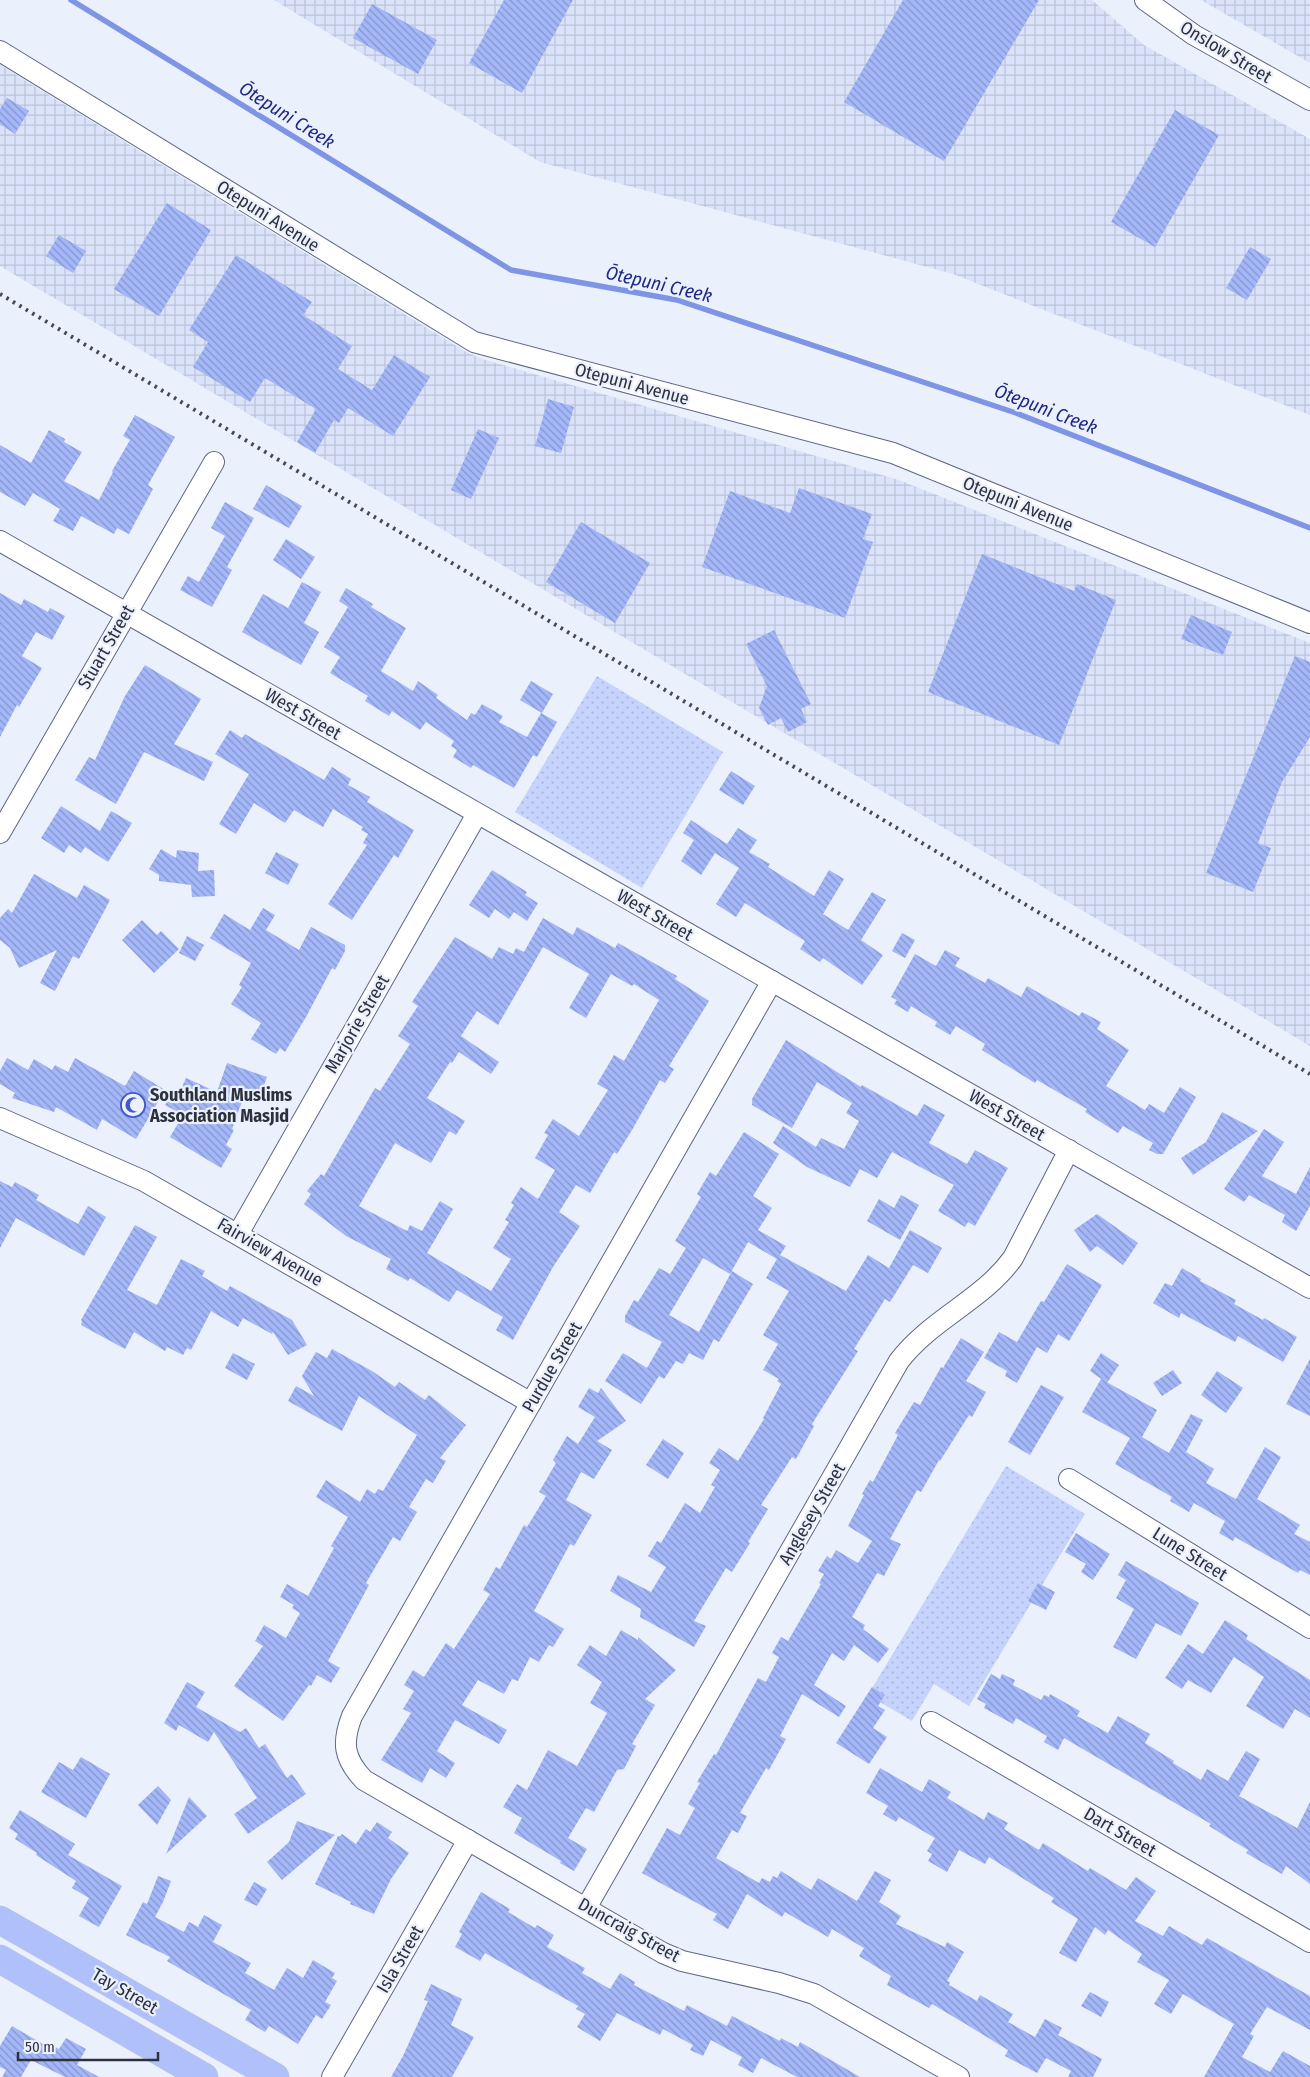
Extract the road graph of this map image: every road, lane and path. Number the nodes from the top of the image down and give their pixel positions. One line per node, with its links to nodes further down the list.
1 (1145, 0): 3 (street, Onslow Street)
2 (0, 51): 7 (street, Otepuni Avenue)
3 (1310, 100)
4 (214, 462): 6 (street, Stuart Street)
5 (0, 541): 6 (street, West Street)
6 (126, 613): 8 (street, West Street); 9 (street, Stuart Street)
7 (1310, 622)
8 (477, 814): 10 (street, West Street); 13 (street, Marjorie Street)
9 (0, 833)
10 (772, 981): 12 (street, West Street); 15 (street, Purdue Street)
11 (0, 1118): 13 (street, Fairview Avenue)
12 (1069, 1150): 14 (street, West Street); 21 (street, Anglesey Street)
13 (238, 1234): 15 (street, Fairview Avenue)
14 (1310, 1288)
15 (531, 1403): 19 (street, Purdue Street)
16 (1070, 1479): 17 (street, Lune Street)
17 (1310, 1628)
18 (931, 1722): 23 (street, Dart Street)
19 (347, 1756): 20 (street, Duncraig Street)
20 (468, 1840): 21 (street, Duncraig Street); 27 (street, Isla Street)
21 (586, 1908): 28 (street, Duncraig Street)
22 (8, 1924): 24 (street); 26 (highway, Tay Street)
23 (1310, 1942)
24 (0, 1957): 25 (highway, Tay Street)
25 (204, 2077)
26 (275, 2077)
27 (332, 2077)
28 (958, 2077)

